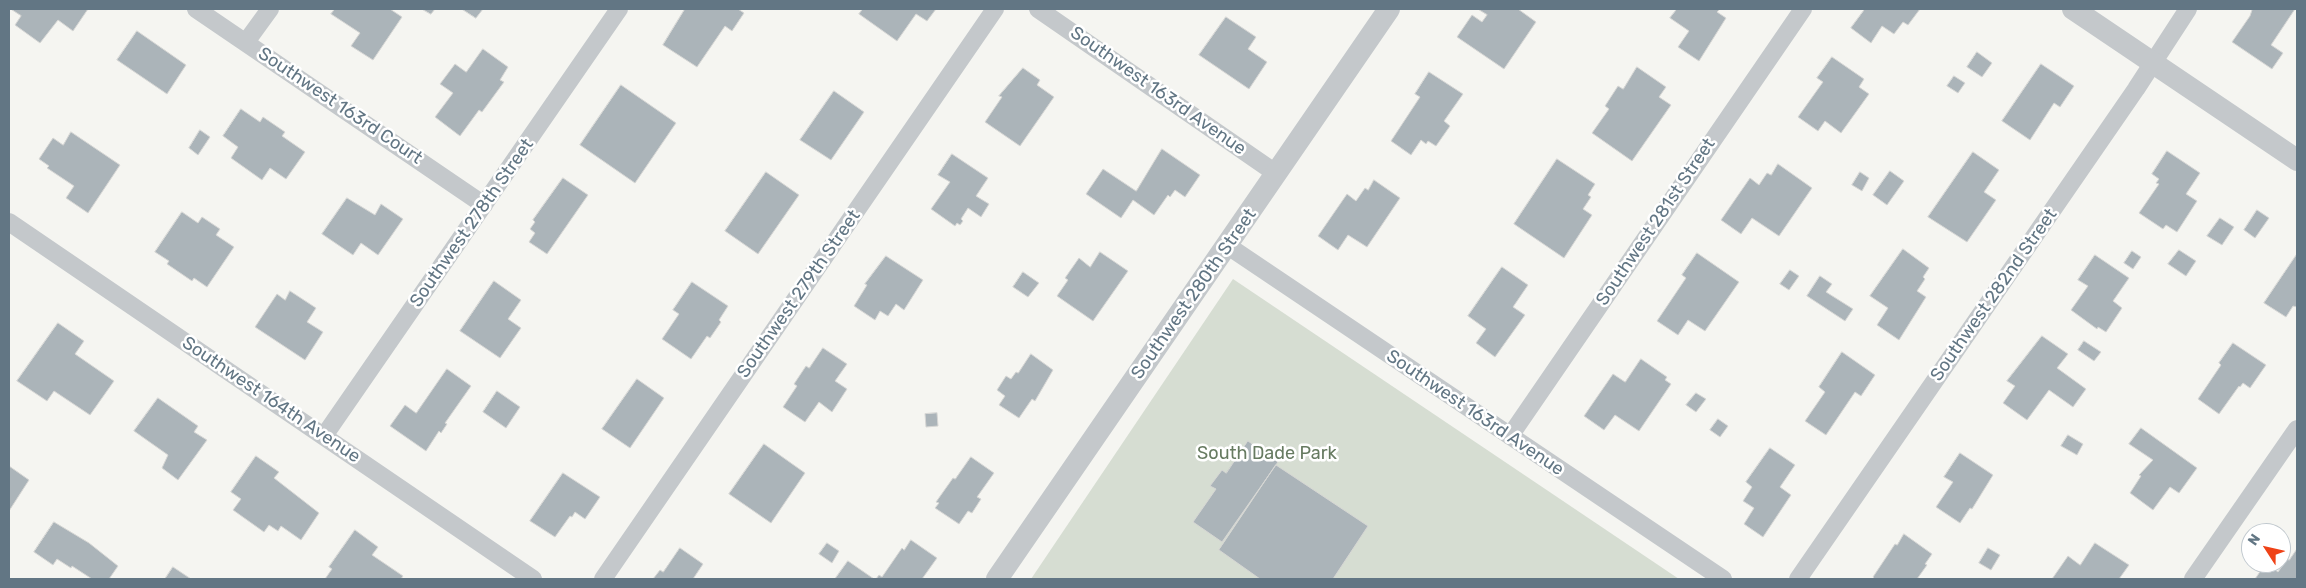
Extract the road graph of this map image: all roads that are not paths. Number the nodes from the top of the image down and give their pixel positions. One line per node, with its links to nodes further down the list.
1 (196, 9): 10 (street, Southwest 163rd Court)
2 (270, 9): 10 (street)
3 (619, 9): 14 (street, Southwest 278th Street)
4 (995, 9): 21 (street, Southwest 279th Street)
5 (1038, 9): 13 (street, Southwest 163rd Avenue)
6 (1389, 9): 13 (street, Southwest 280th Street)
7 (1803, 9): 19 (street, Southwest 281st Street)
8 (2073, 9): 11 (street)
9 (2188, 9): 11 (street, Southwest 282nd Street)
10 (246, 42): 14 (street, Southwest 163rd Court)
11 (2154, 63): 12 (street); 24 (street, Southwest 282nd Street)
12 (2297, 160)
13 (1277, 174): 16 (street, Southwest 280th Street)
14 (484, 205): 18 (street, Southwest 278th Street)
15 (9, 222): 18 (street, Southwest 164th Avenue)
16 (1228, 246): 19 (street, Southwest 163rd Avenue); 22 (street, Southwest 280th Street)
17 (2297, 429): 25 (street)
18 (324, 436): 20 (street, Southwest 164th Avenue)
19 (1510, 436): 23 (street, Southwest 163rd Avenue)
20 (533, 579)
21 (602, 579)
22 (998, 579)
23 (1723, 579)
24 (1798, 579)
25 (2193, 579)

